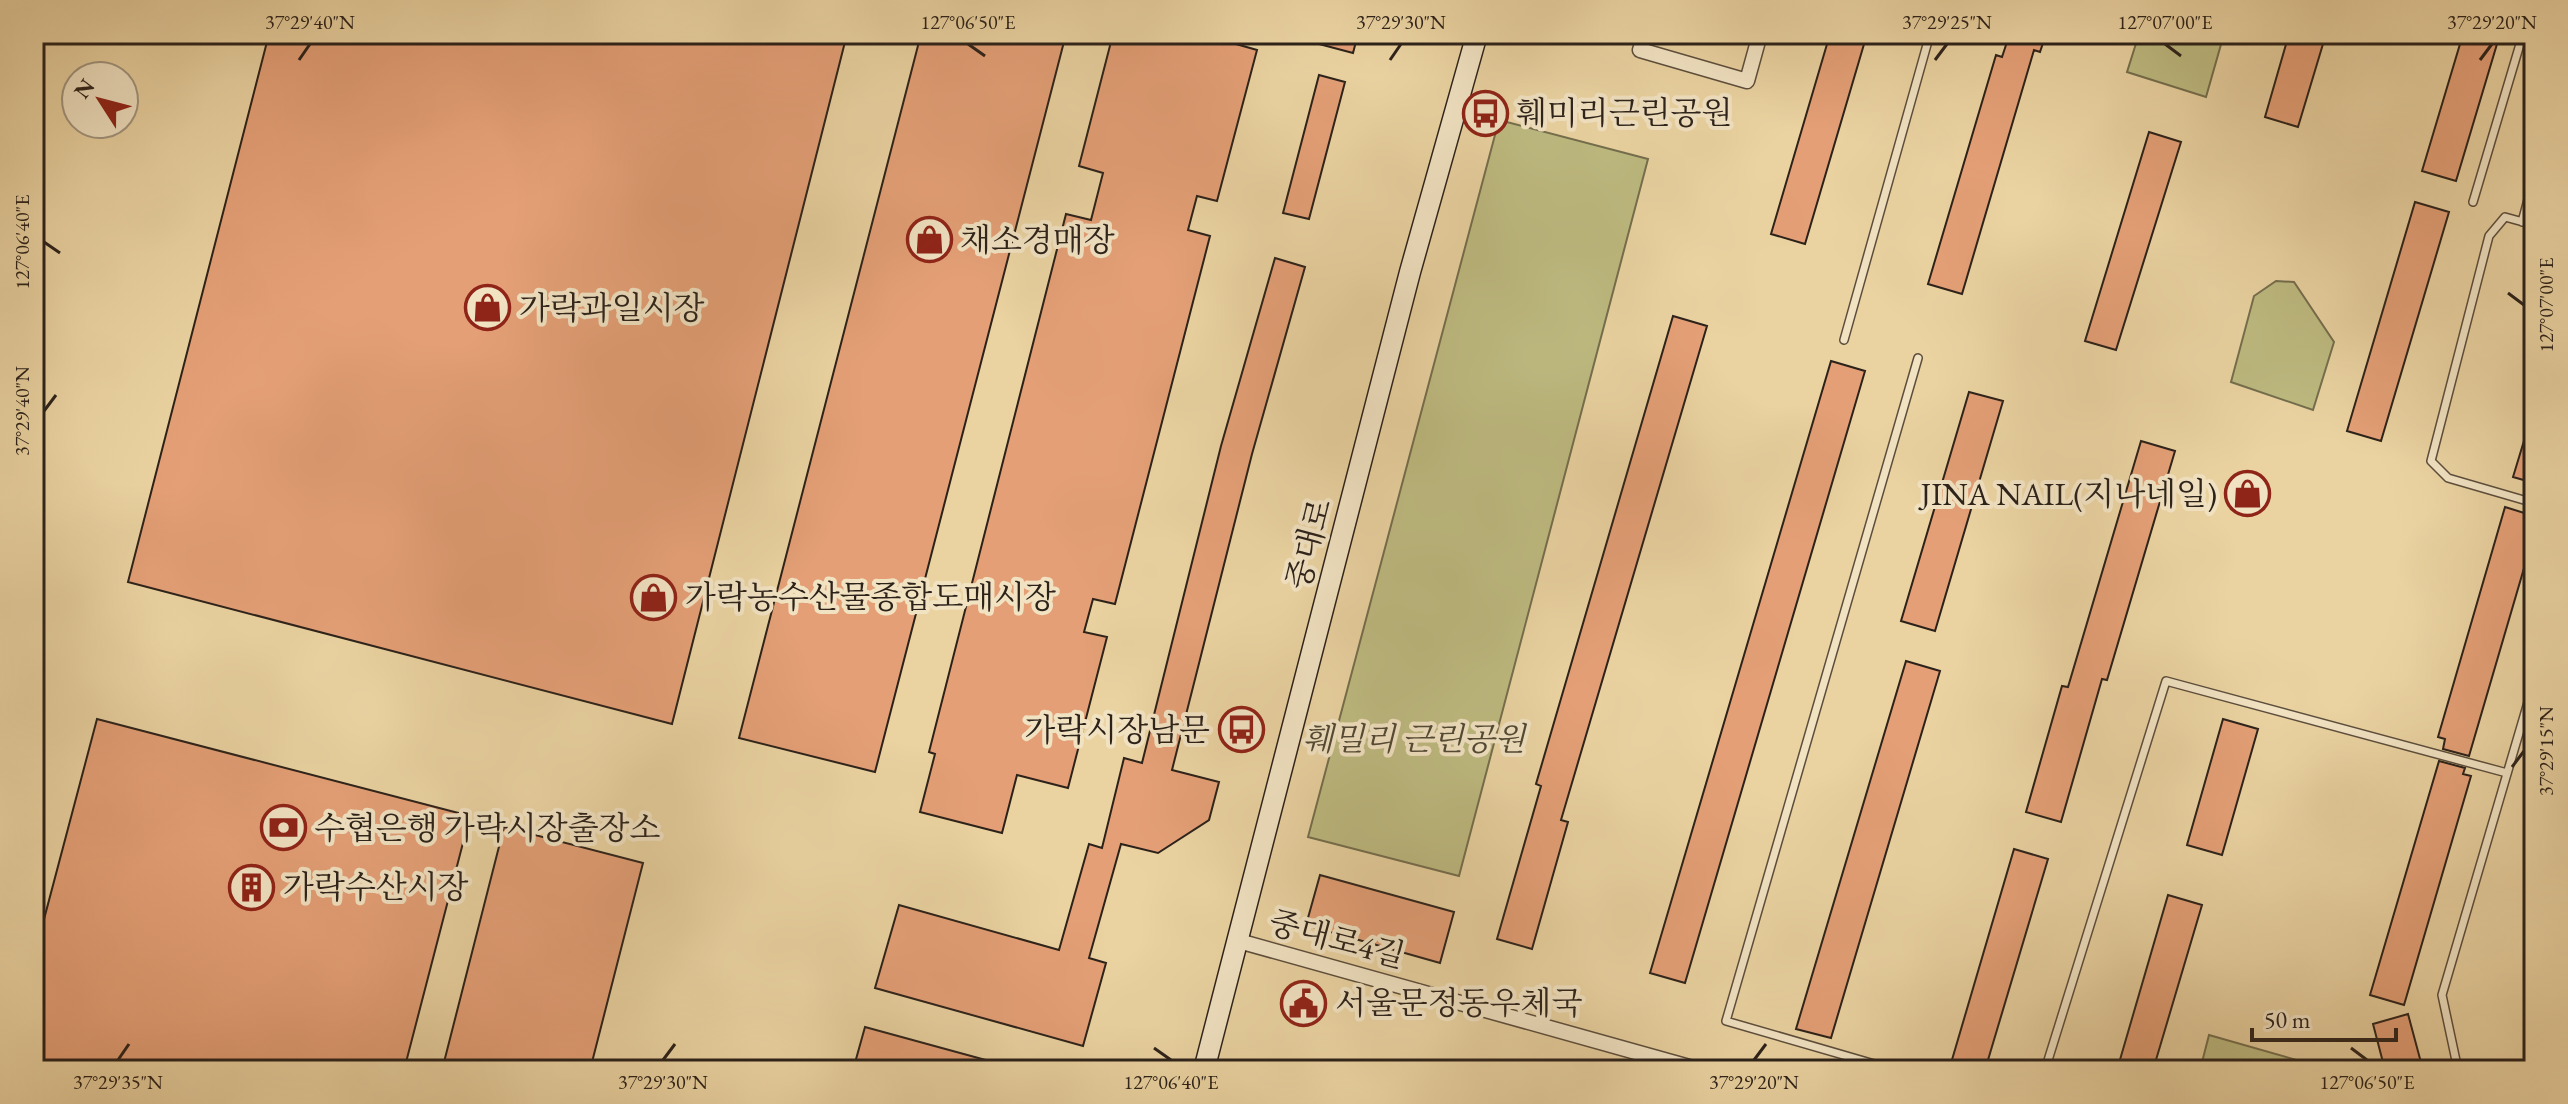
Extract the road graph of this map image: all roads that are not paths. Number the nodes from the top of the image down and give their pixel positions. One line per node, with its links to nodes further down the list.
1 (1477, 34): 15 (main road, 중대로)
2 (1645, 34): 3 (street)
3 (1760, 34)
4 (1930, 34): 10 (lane)
5 (2523, 34): 7 (lane)
6 (2534, 177): 8 (lane)
7 (2473, 202)
8 (2522, 222): 9 (lane); 12 (lane)
9 (2534, 225)
10 (1844, 340)
11 (1918, 358): 20 (lane)
12 (2534, 503)
13 (2534, 682): 14 (lane)
14 (2507, 773): 21 (lane); 22 (lane)
15 (1235, 940): 18 (main road, 중대로); 19 (street, 중대로4길)
16 (2534, 995): 17 (lane)
17 (2534, 1047)
18 (1204, 1070)
19 (1700, 1070)
20 (1895, 1070)
21 (2045, 1070)
22 (2458, 1070)

